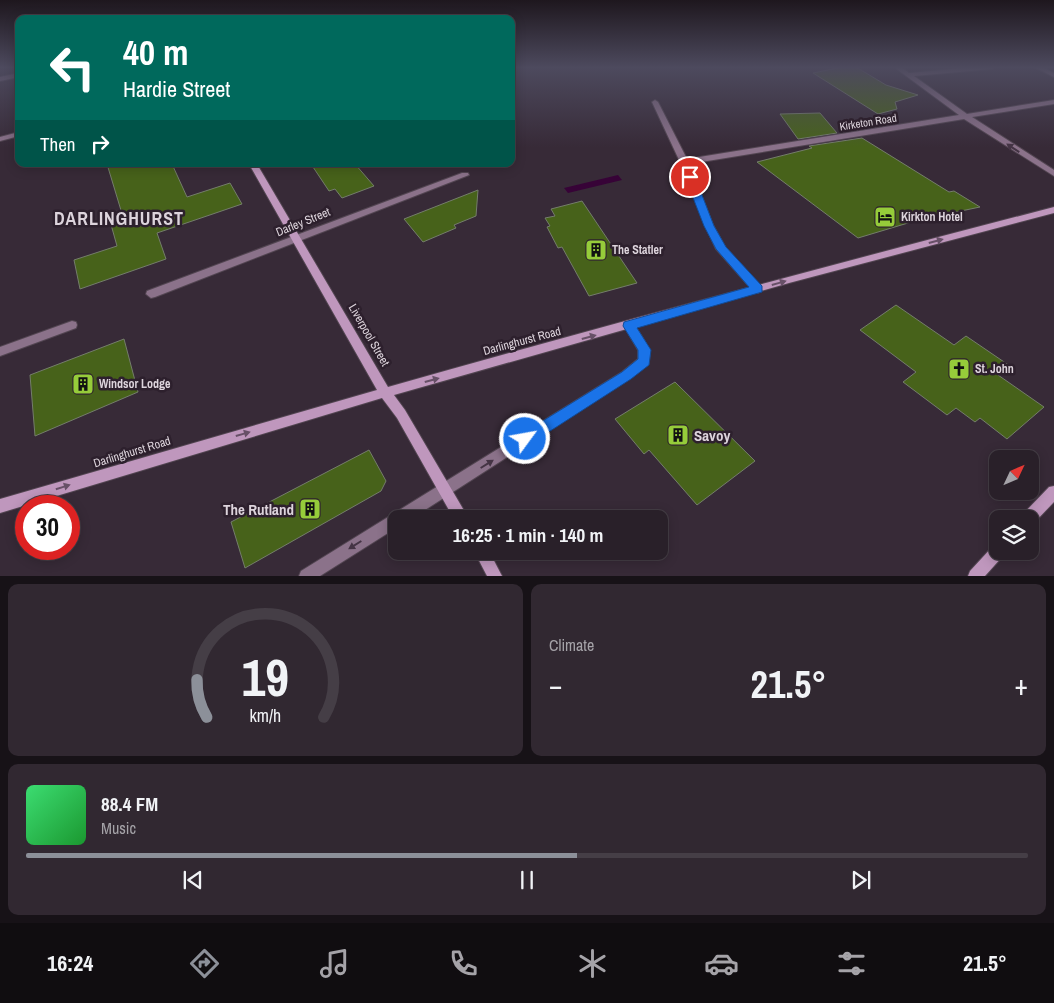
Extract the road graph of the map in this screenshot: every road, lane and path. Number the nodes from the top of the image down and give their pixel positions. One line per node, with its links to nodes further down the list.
1 (934, 94): 4 (street)
2 (655, 102): 7 (street)
3 (1054, 102): 4 (street, Kirketon Road)
4 (966, 118): 7 (street, Kirketon Road); 9 (street, one-way to 4)
5 (15, 135): 6 (street)
6 (0, 139)
7 (684, 162): 13 (street)
8 (255, 167): 12 (street, Liverpool Street)
9 (1054, 174)
10 (465, 175): 12 (street, Darley Street)
11 (1054, 210): 13 (street, Darlinghurst Road, one-way to 11)
12 (297, 240): 14 (street, Darley Street); 18 (street, Liverpool Street)
13 (758, 289): 16 (street, Darlinghurst Road)
14 (151, 294)
15 (72, 325): 17 (street)
16 (629, 326): 18 (street, Darlinghurst Road, one-way to 16); 19 (street, one-way to 16)
17 (0, 352)
18 (385, 393): 19 (street, Liverpool Street); 21 (street, Darlinghurst Road, one-way to 18)
19 (445, 489): 22 (street); 23 (street, Liverpool Street)
20 (1052, 496): 24 (street)
21 (0, 506)
22 (411, 510)
23 (457, 510)
24 (1037, 510)
25 (388, 525): 28 (street, one-way to 28)
26 (486, 560): 29 (street)
27 (990, 560): 30 (street)
28 (306, 576)
29 (495, 576)
30 (975, 576)

